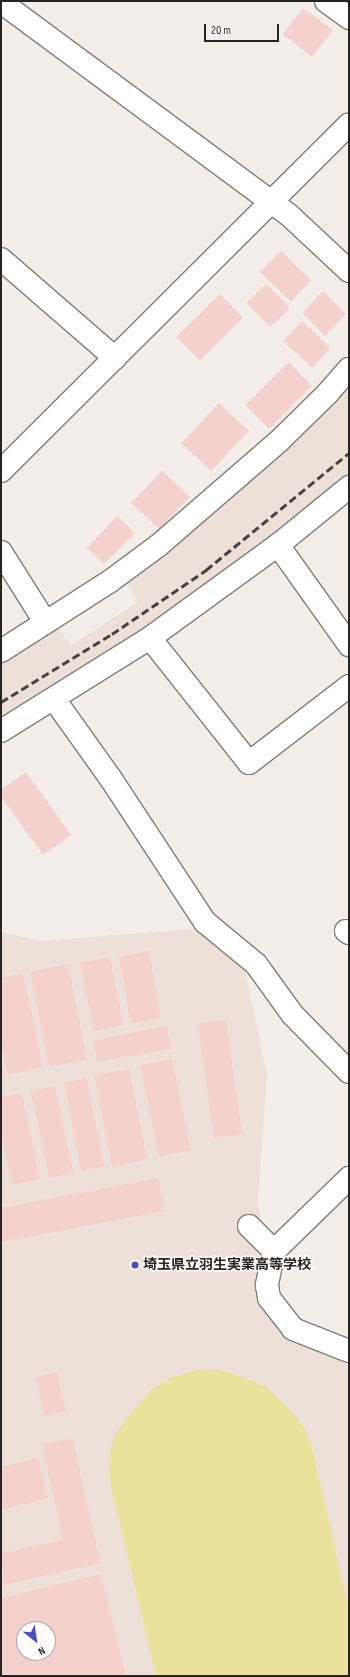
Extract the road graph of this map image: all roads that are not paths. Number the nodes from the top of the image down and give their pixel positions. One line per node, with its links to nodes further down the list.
1 (326, 1): 3 (street)
2 (1, 2): 5 (street)
3 (349, 18)
4 (349, 124): 5 (street)
5 (272, 202): 7 (street); 8 (street)
6 (1, 259): 8 (street)
7 (349, 271)
8 (116, 358): 10 (street)
9 (349, 369): 14 (street)
10 (1, 471)
11 (349, 487): 12 (street)
12 (278, 545): 15 (street); 16 (street)
13 (1, 552): 14 (street)
14 (45, 622): 17 (street)
15 (150, 638): 18 (street); 19 (street)
16 (349, 645)
17 (1, 650)
18 (349, 686)
19 (54, 699): 20 (street); 21 (street)
20 (1, 731)
21 (349, 1072)
22 (349, 1178): 24 (street)
23 (249, 1226): 24 (street)
24 (274, 1251): 25 (street)
25 (349, 1351)

